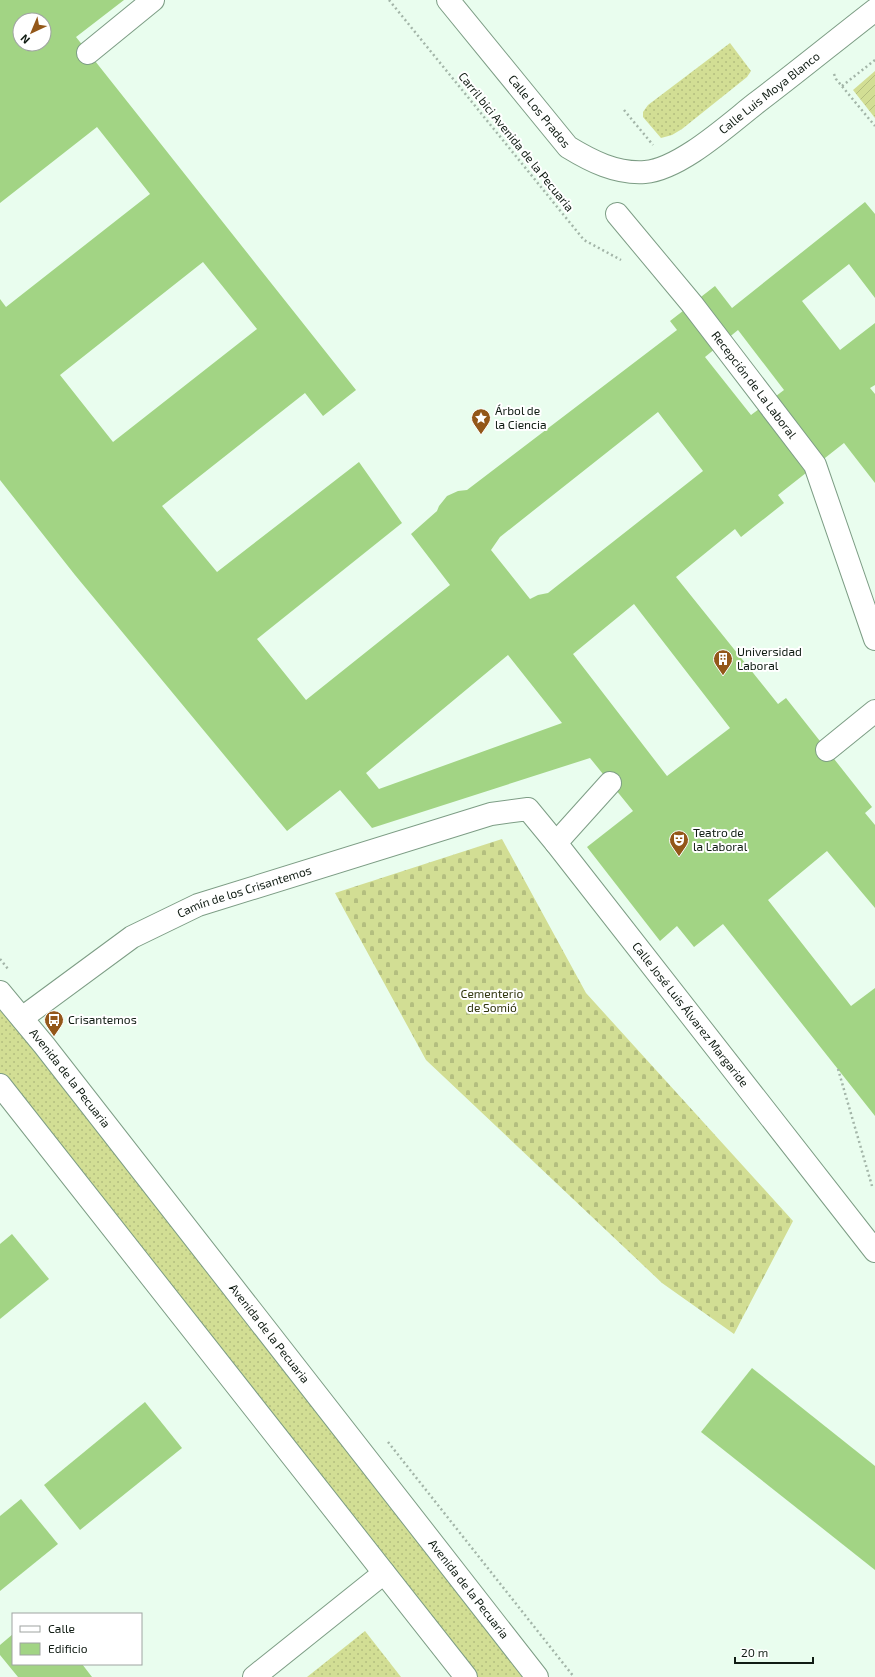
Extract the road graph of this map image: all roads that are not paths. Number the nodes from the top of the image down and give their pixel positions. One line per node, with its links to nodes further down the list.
1 (153, 0): 4 (street)
2 (448, 0): 5 (street, Calle Los Prados)
3 (875, 10): 5 (street, Calle Luis Moya Blanco)
4 (88, 53)
5 (660, 169)
6 (617, 214): 7 (street, Recepción de La Laboral)
7 (875, 639)
8 (875, 711): 9 (street)
9 (827, 750)
10 (610, 783): 12 (street)
11 (490, 814): 12 (street, Calle José Luis Álvarez Margaride); 14 (street, Camín de los Crisantemos)
12 (556, 843): 16 (street, Calle José Luis Álvarez Margaride)
13 (0, 992): 14 (street, Avenida de la Pecuaria)
14 (22, 1018): 20 (street, Avenida de la Pecuaria)
15 (0, 1085): 17 (street)
16 (875, 1251)
17 (384, 1573): 18 (street); 19 (street)
18 (254, 1677)
19 (466, 1677)
20 (537, 1677)

